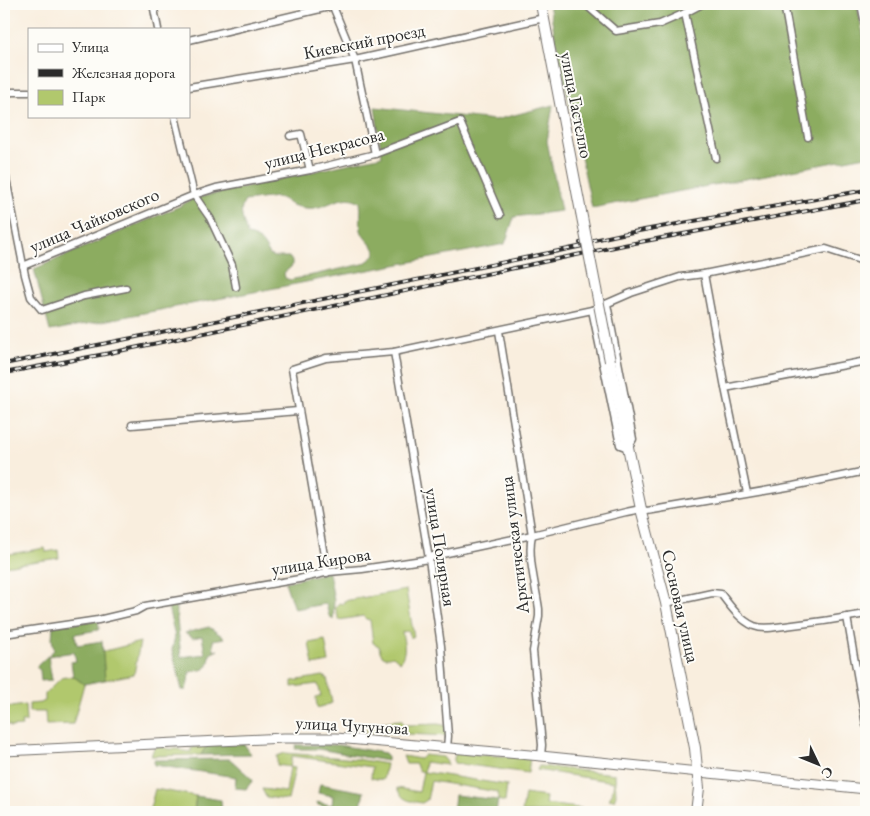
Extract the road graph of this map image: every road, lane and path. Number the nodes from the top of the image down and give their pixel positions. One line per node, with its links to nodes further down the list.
1 (153, 4): 10 (street)
2 (541, 4): 9 (main road, улица Гастелло)
3 (585, 4): 8 (street)
4 (702, 4): 8 (street)
5 (784, 4): 20 (street)
6 (861, 4): 11 (street)
7 (332, 5): 12 (street); 13 (street)
8 (686, 14): 22 (street)
9 (544, 18): 13 (street, Киевский проезд); 36 (main road, улица Гастелло, bridge)
10 (158, 28)
11 (866, 29)
12 (190, 40)
13 (355, 60): 15 (street, Киевский проезд); 21 (street)
14 (12, 85): 17 (street)
15 (190, 87)
16 (28, 92): 17 (street)
17 (4, 94)
18 (175, 118): 25 (street)
19 (290, 136): 24 (street)
20 (808, 137)
21 (374, 154): 24 (street, улица Некрасова); 26 (street, улица Некрасова)
22 (716, 158)
23 (4, 168): 28 (street, улица Чайковского)
24 (310, 170): 25 (street, улица Некрасова)
25 (194, 195): 28 (street, улица Чайковского); 30 (street)
26 (500, 214)
27 (866, 262): 29 (street)
28 (22, 266): 31 (street)
29 (704, 274): 32 (street); 38 (street)
30 (236, 287)
31 (126, 288)
32 (607, 304): 33 (street); 41 (street)
33 (592, 310): 34 (street); 41 (street)
34 (499, 330): 35 (street); 45 (street, Арктическая улица)
35 (394, 352): 39 (street); 46 (street, улица Полярная)
36 (610, 361): 41 (main road, Сосновая улица)
37 (866, 361): 38 (street)
38 (725, 388): 43 (street)
39 (298, 411): 40 (street); 47 (street)
40 (132, 425)
41 (628, 448): 44 (main road, Сосновая улица)
42 (866, 471): 43 (street, улица Кирова)
43 (747, 493): 44 (street, улица Кирова)
44 (641, 509): 45 (street, улица Кирова); 48 (main road, Сосновая улица)
45 (532, 535): 46 (street, улица Кирова); 55 (street, Арктическая улица)
46 (429, 559): 47 (street, улица Кирова); 53 (street, улица Полярная)
47 (327, 573): 51 (street, улица Кирова)
48 (666, 603): 50 (street); 56 (main road, Сосновая улица)
49 (866, 614): 50 (street)
50 (847, 617): 52 (street)
51 (4, 634)
52 (866, 725)
53 (448, 748): 54 (main road, улица Чугунова); 55 (main road, улица Чугунова)
54 (4, 751)
55 (541, 756): 56 (main road, улица Чугунова)
56 (698, 773): 57 (main road, улица Чугунова); 58 (main road, Сосновая улица)
57 (866, 789)
58 (696, 812)

